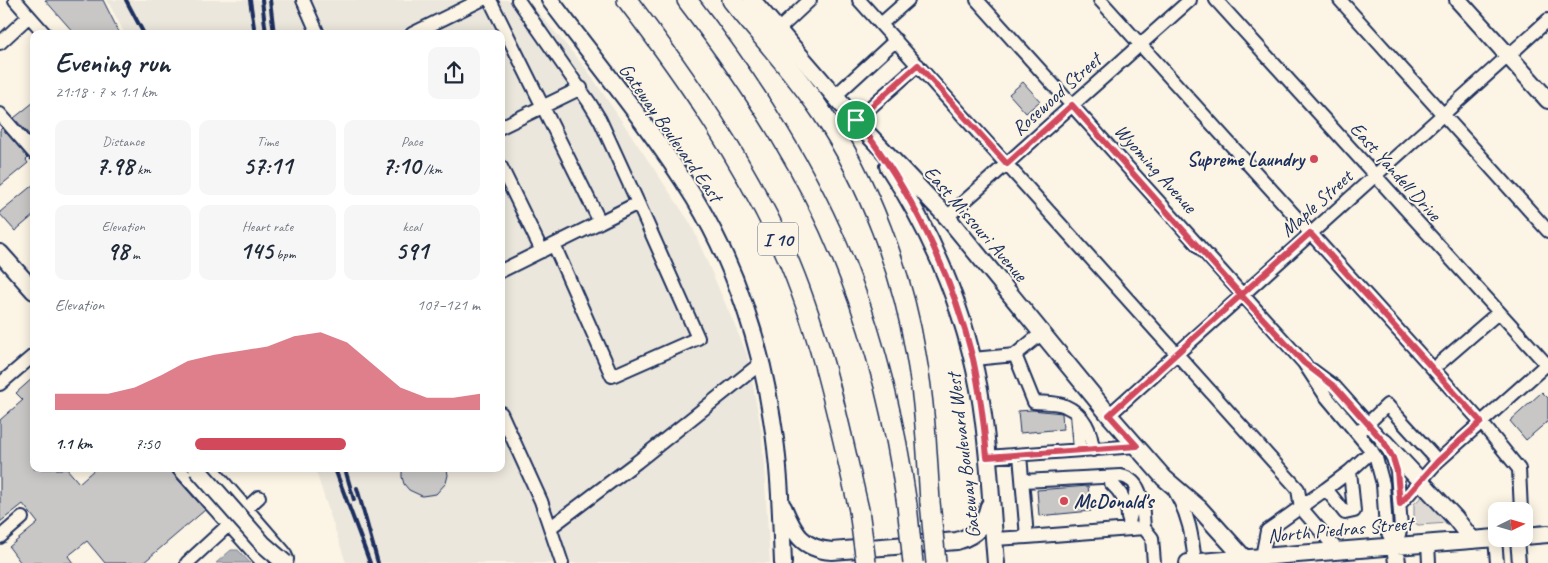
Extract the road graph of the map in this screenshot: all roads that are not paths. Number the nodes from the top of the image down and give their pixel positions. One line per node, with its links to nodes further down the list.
1 (15, 0): 20 (street)
2 (302, 0): 25 (street)
3 (481, 0): 23 (street)
4 (490, 0): 27 (street)
5 (518, 0): 34 (street)
6 (550, 0): 63 (main road, Gateway Boulevard East)
7 (626, 0): 120 (highway, I 10, bridge)
8 (687, 0): 121 (highway, I 10, bridge)
9 (732, 0): 122 (highway, bridge)
10 (752, 0): 28 (main road, East Missouri Avenue)
11 (810, 0): 28 (street)
12 (859, 0): 22 (street)
13 (908, 0): 22 (street)
14 (977, 0): 37 (street, Wyoming Avenue)
15 (1100, 0): 31 (street)
16 (1190, 0): 31 (street, Rosewood Street)
17 (1216, 0): 46 (street, East Yandell Drive)
18 (1340, 0): 40 (street)
19 (1458, 0): 32 (main road)
20 (29, 16): 24 (street); 30 (street)
21 (1548, 20): 32 (street, Maple Street)
22 (881, 24): 29 (street)
23 (434, 29)
24 (41, 30)
25 (316, 30)
26 (505, 30): 38 (street)
27 (505, 30)
28 (778, 30): 35 (main road, East Missouri Avenue)
29 (896, 40): 33 (street); 35 (street)
30 (0, 43)
31 (1140, 45): 37 (street, Rosewood Street); 51 (street)
32 (1508, 56): 36 (main road); 40 (street, Maple Street)
33 (918, 65): 42 (street); 44 (street)
34 (581, 88): 38 (street); 47 (street)
35 (835, 96): 42 (main road, East Missouri Avenue)
36 (1548, 100)
37 (1072, 105): 44 (street, Rosewood Street); 56 (street, Wyoming Avenue)
38 (543, 107): 41 (street); 49 (street)
39 (0, 114): 43 (street)
40 (1442, 115): 46 (street, Maple Street); 50 (street)
41 (505, 125)
42 (860, 125): 48 (main road, East Missouri Avenue); 62 (main road, Gateway Boulevard West)
43 (30, 148)
44 (1007, 164): 48 (street, Rosewood Street); 59 (street)
45 (505, 174): 52 (street)
46 (1375, 175): 51 (street, Maple Street); 57 (street, East Yandell Drive)
47 (638, 203): 49 (street); 52 (street)
48 (947, 216): 58 (main road, East Missouri Avenue)
49 (600, 222): 52 (street)
50 (1548, 231)
51 (1310, 233): 56 (street, Maple Street); 71 (street)
52 (548, 248): 54 (street)
53 (0, 253): 55 (main road)
54 (505, 269)
55 (30, 287)
56 (1241, 295): 59 (street, Maple Street); 64 (street, Wyoming Avenue)
57 (1500, 312): 65 (street); 66 (street, East Yandell Drive)
58 (1042, 333): 60 (street); 69 (main road, East Missouri Avenue)
59 (1176, 354): 69 (street, Maple Street); 95 (street)
60 (1015, 355): 62 (street); 68 (street)
61 (30, 359): 67 (street)
62 (973, 359): 79 (main road, Gateway Boulevard West)
63 (761, 363): 91 (main road, Gateway Boulevard East); 99 (street)
64 (1304, 363): 72 (street, Wyoming Avenue); 73 (street, Wyoming Avenue)
65 (1440, 363)
66 (1548, 364): 71 (street)
67 (0, 384)
68 (1077, 414): 76 (street); 77 (street)
69 (1109, 415): 74 (main road, East Missouri Avenue)
70 (505, 422): 99 (street)
71 (1481, 422): 80 (street); 92 (street)
72 (1368, 424): 73 (street); 75 (street, Wyoming Avenue); 80 (street)
73 (1357, 434): 75 (street, Wyoming Avenue)
74 (1137, 446): 77 (street); 85 (main road, East Missouri Avenue)
75 (1378, 447): 81 (street); 86 (main road); 93 (street, Wyoming Avenue); 109 (street, Wyoming Avenue)
76 (1080, 450): 77 (street); 78 (street)
77 (1093, 450)
78 (1020, 455): 79 (street); 87 (street)
79 (987, 457): 90 (main road, Gateway Boulevard West)
80 (1438, 461): 86 (street)
81 (1350, 471): 88 (street); 88 (street)
82 (183, 472): 98 (street)
83 (200, 472): 117 (main road, bridge)
84 (215, 472): 94 (street)
85 (1164, 478): 114 (main road, East Missouri Avenue); 126 (street, East Missouri Avenue)
86 (1421, 480): 93 (street); 107 (main road)
87 (1023, 485): 97 (street); 100 (street); 103 (street)
88 (1326, 489): 95 (street)
89 (259, 496): 94 (street)
90 (990, 499): 91 (main road); 105 (main road, Gateway Boulevard West)
91 (780, 500): 119 (main road, Gateway Boulevard East)
92 (1521, 502)
93 (1400, 504): 109 (street, Wyoming Avenue)
94 (246, 508): 98 (street); 117 (street)
95 (1301, 508): 112 (street); 113 (street)
96 (22, 518): 104 (street)
97 (1129, 523): 100 (street); 103 (street)
98 (229, 524): 115 (street); 116 (street)
99 (551, 527): 118 (street)
100 (1144, 528): 124 (street)
101 (1548, 534): 102 (main road)
102 (1533, 535)
103 (1027, 536): 105 (street)
104 (0, 537)
105 (994, 539): 123 (main road, Gateway Boulevard West)
106 (1488, 539): 107 (main road, North Piedras Street)
107 (1472, 540): 108 (main road, North Piedras Street)
108 (1428, 543): 109 (main road, North Piedras Street); 128 (street)
109 (1395, 546): 112 (main road, North Piedras Street); 127 (main road, Wyoming Avenue)
110 (1496, 548): 129 (street)
111 (1518, 548): 130 (street)
112 (1338, 551): 113 (main road, North Piedras Street)
113 (1262, 557): 114 (main road, North Piedras Street)
114 (1244, 558): 126 (main road, North Piedras Street)
115 (187, 563)
116 (263, 563)
117 (286, 563)
118 (562, 563)
119 (783, 563)
120 (866, 563)
121 (912, 563)
122 (936, 563)
123 (996, 563)
124 (1154, 563)
125 (1188, 563): 126 (main road, North Piedras Street)
126 (1195, 563)
127 (1397, 563)
128 (1429, 563)
129 (1497, 563)
130 (1519, 563)

